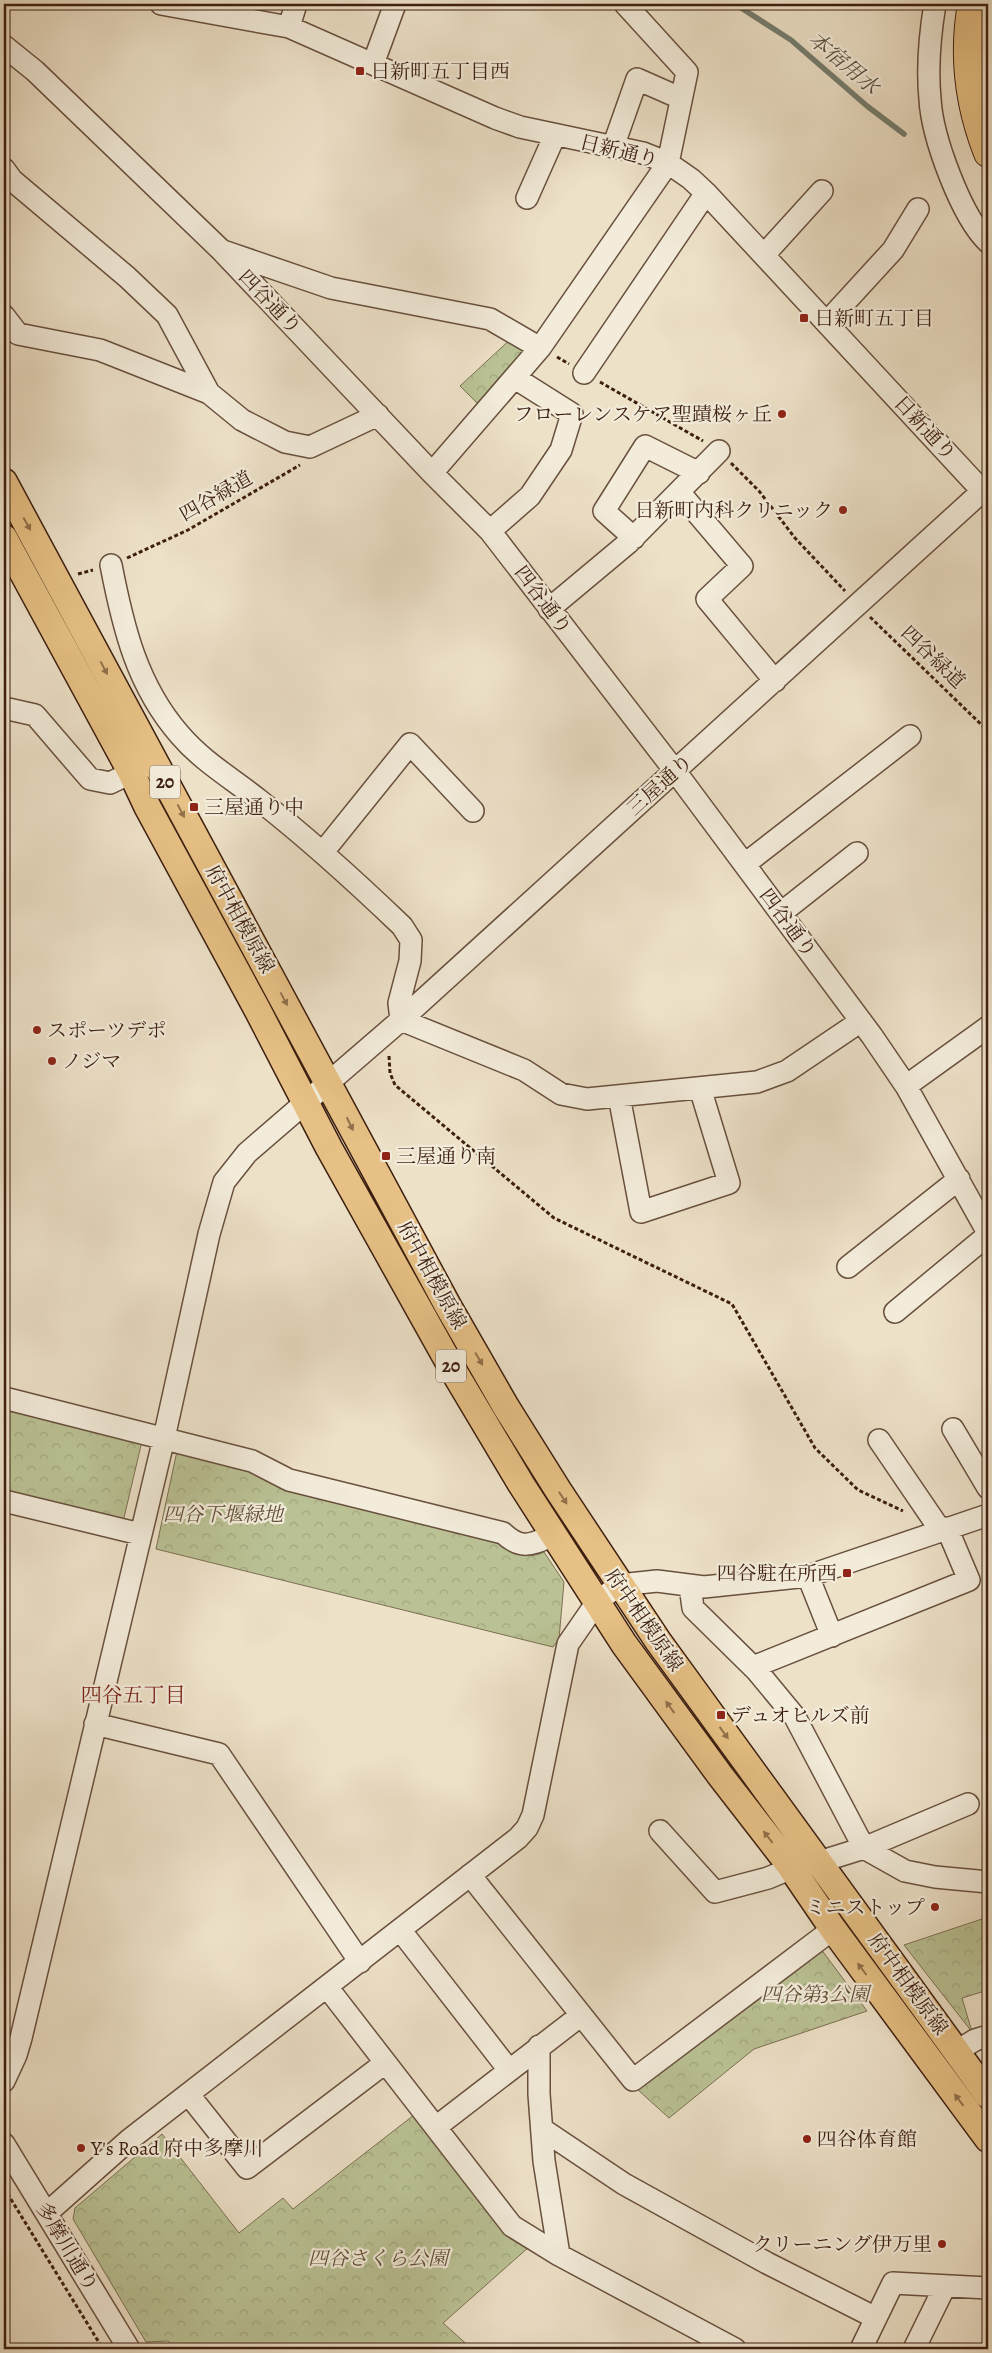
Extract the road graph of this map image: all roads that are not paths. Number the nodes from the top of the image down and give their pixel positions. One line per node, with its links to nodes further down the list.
1 (162, 4): 8 (street, 日新通り)
2 (296, 4): 8 (street)
3 (395, 4): 10 (street)
4 (625, 4): 11 (street)
5 (935, 4): 22 (street)
6 (972, 4): 15 (highway)
7 (986, 4): 12 (highway)
8 (289, 26): 10 (street, 日新通り)
9 (4, 46): 23 (street, 四谷通り)
10 (373, 64): 13 (street, 日新通り)
11 (680, 98): 14 (street); 16 (street)
12 (988, 99)
13 (555, 135): 14 (street, 日新通り); 20 (street)
14 (613, 147): 16 (street, 日新通り)
15 (988, 153)
16 (668, 163): 19 (street, 日新通り); 27 (street)
17 (4, 169): 30 (street)
18 (822, 191): 24 (street)
19 (706, 193): 24 (street, 日新通り); 28 (street)
20 (527, 198)
21 (918, 210): 26 (street)
22 (988, 242)
23 (221, 250): 27 (street); 31 (street, 四谷通り)
24 (764, 255): 26 (street, 日新通り)
25 (4, 316): 30 (street)
26 (827, 322): 37 (street, 日新通り)
27 (540, 348): 29 (street)
28 (584, 373)
29 (515, 378): 33 (street); 38 (street)
30 (209, 393): 31 (street)
31 (378, 415): 33 (street, 四谷通り)
32 (719, 451): 34 (street)
33 (432, 473): 38 (street, 四谷通り)
34 (698, 473): 36 (street); 40 (street)
35 (4, 482): 46 (main road, 府中相模原線 / 20, one-way to 46)
36 (680, 492): 40 (street); 43 (street)
37 (986, 492): 43 (street, 三屋通り)
38 (490, 531): 42 (street, 四谷通り)
39 (4, 538): 46 (main road, 府中相模原線 / 20)
40 (634, 538): 42 (street)
41 (110, 565): 49 (street)
42 (549, 609): 47 (street, 四谷通り)
43 (775, 681): 47 (street, 三屋通り)
44 (4, 708): 46 (street)
45 (910, 736): 51 (street)
46 (143, 767): 56 (main road, 府中相模原線 / 20, one-way to 56); 60 (main road, 府中相模原線 / 20)
47 (675, 771): 51 (street, 四谷通り); 54 (street, 三屋通り)
48 (473, 811): 49 (street)
49 (323, 852): 54 (street)
50 (857, 853): 52 (street)
51 (744, 864): 52 (street, 四谷通り)
52 (780, 913): 53 (street, 四谷通り)
53 (860, 1021): 57 (street, 四谷通り); 58 (street)
54 (395, 1026): 56 (street, 三屋通り); 59 (street)
55 (988, 1027): 57 (street)
56 (328, 1081): 60 (street, 三屋通り); 76 (main road, 府中相模原線 / 20, one-way to 76)
57 (906, 1086): 61 (street, 四谷通り)
58 (700, 1088): 59 (street); 59 (street)
59 (619, 1096)
60 (305, 1103): 67 (street, 三屋通り); 74 (main road, 府中相模原線 / 20)
61 (959, 1179): 62 (street, 四谷通り); 63 (street)
62 (988, 1234): 64 (street)
63 (848, 1267)
64 (895, 1312)
65 (4, 1398): 67 (street)
66 (953, 1429): 69 (street)
67 (164, 1438): 73 (street, 三屋通り); 74 (street)
68 (879, 1440): 72 (street)
69 (988, 1488)
70 (4, 1501): 73 (street)
71 (988, 1515): 72 (street)
72 (941, 1528): 75 (street); 79 (street)
73 (140, 1534): 81 (street, 三屋通り)
74 (554, 1535): 78 (main road, 府中相模原線 / 20)
75 (808, 1576): 77 (street); 79 (street)
76 (619, 1585): 77 (street); 78 (street); 85 (main road, 府中相模原線 / 20, one-way to 85)
77 (690, 1586): 80 (street)
78 (597, 1602): 85 (main road, 府中相模原線 / 20, one-way to 78); 86 (street)
79 (832, 1636): 80 (street)
80 (753, 1667): 84 (street)
81 (96, 1724): 90 (street); 98 (street, 三屋通り)
82 (968, 1804): 84 (street)
83 (660, 1832): 85 (street)
84 (864, 1848): 85 (street); 87 (street)
85 (802, 1860): 88 (main road, 府中相模原線 / 20); 95 (main road, 府中相模原線 / 20)
86 (470, 1875): 89 (street); 92 (street)
87 (988, 1882)
88 (833, 1930): 92 (street); 103 (main road, 府中相模原線 / 20, one-way to 88)
89 (401, 1931): 90 (street); 97 (street)
90 (360, 1962): 91 (street)
91 (327, 1987): 96 (street); 99 (street)
92 (580, 2016): 94 (street)
93 (988, 2036): 95 (street)
94 (539, 2046): 97 (street); 102 (street)
95 (956, 2051): 100 (main road, 府中相模原線 / 20)
96 (385, 2063): 99 (street); 101 (street)
97 (509, 2070): 101 (street)
98 (4, 2081)
99 (190, 2095): 105 (street)
100 (988, 2095)
101 (436, 2128): 106 (street)
102 (542, 2129): 106 (street); 109 (street)
103 (988, 2139)
104 (4, 2144): 105 (street, 多摩川通り)
105 (47, 2213): 110 (street, 多摩川通り)
106 (559, 2255): 111 (street)
107 (945, 2286): 108 (street); 109 (street); 113 (street)
108 (988, 2288)
109 (876, 2318): 112 (street)
110 (129, 2349)
111 (735, 2349)
112 (861, 2349)
113 (914, 2349)

